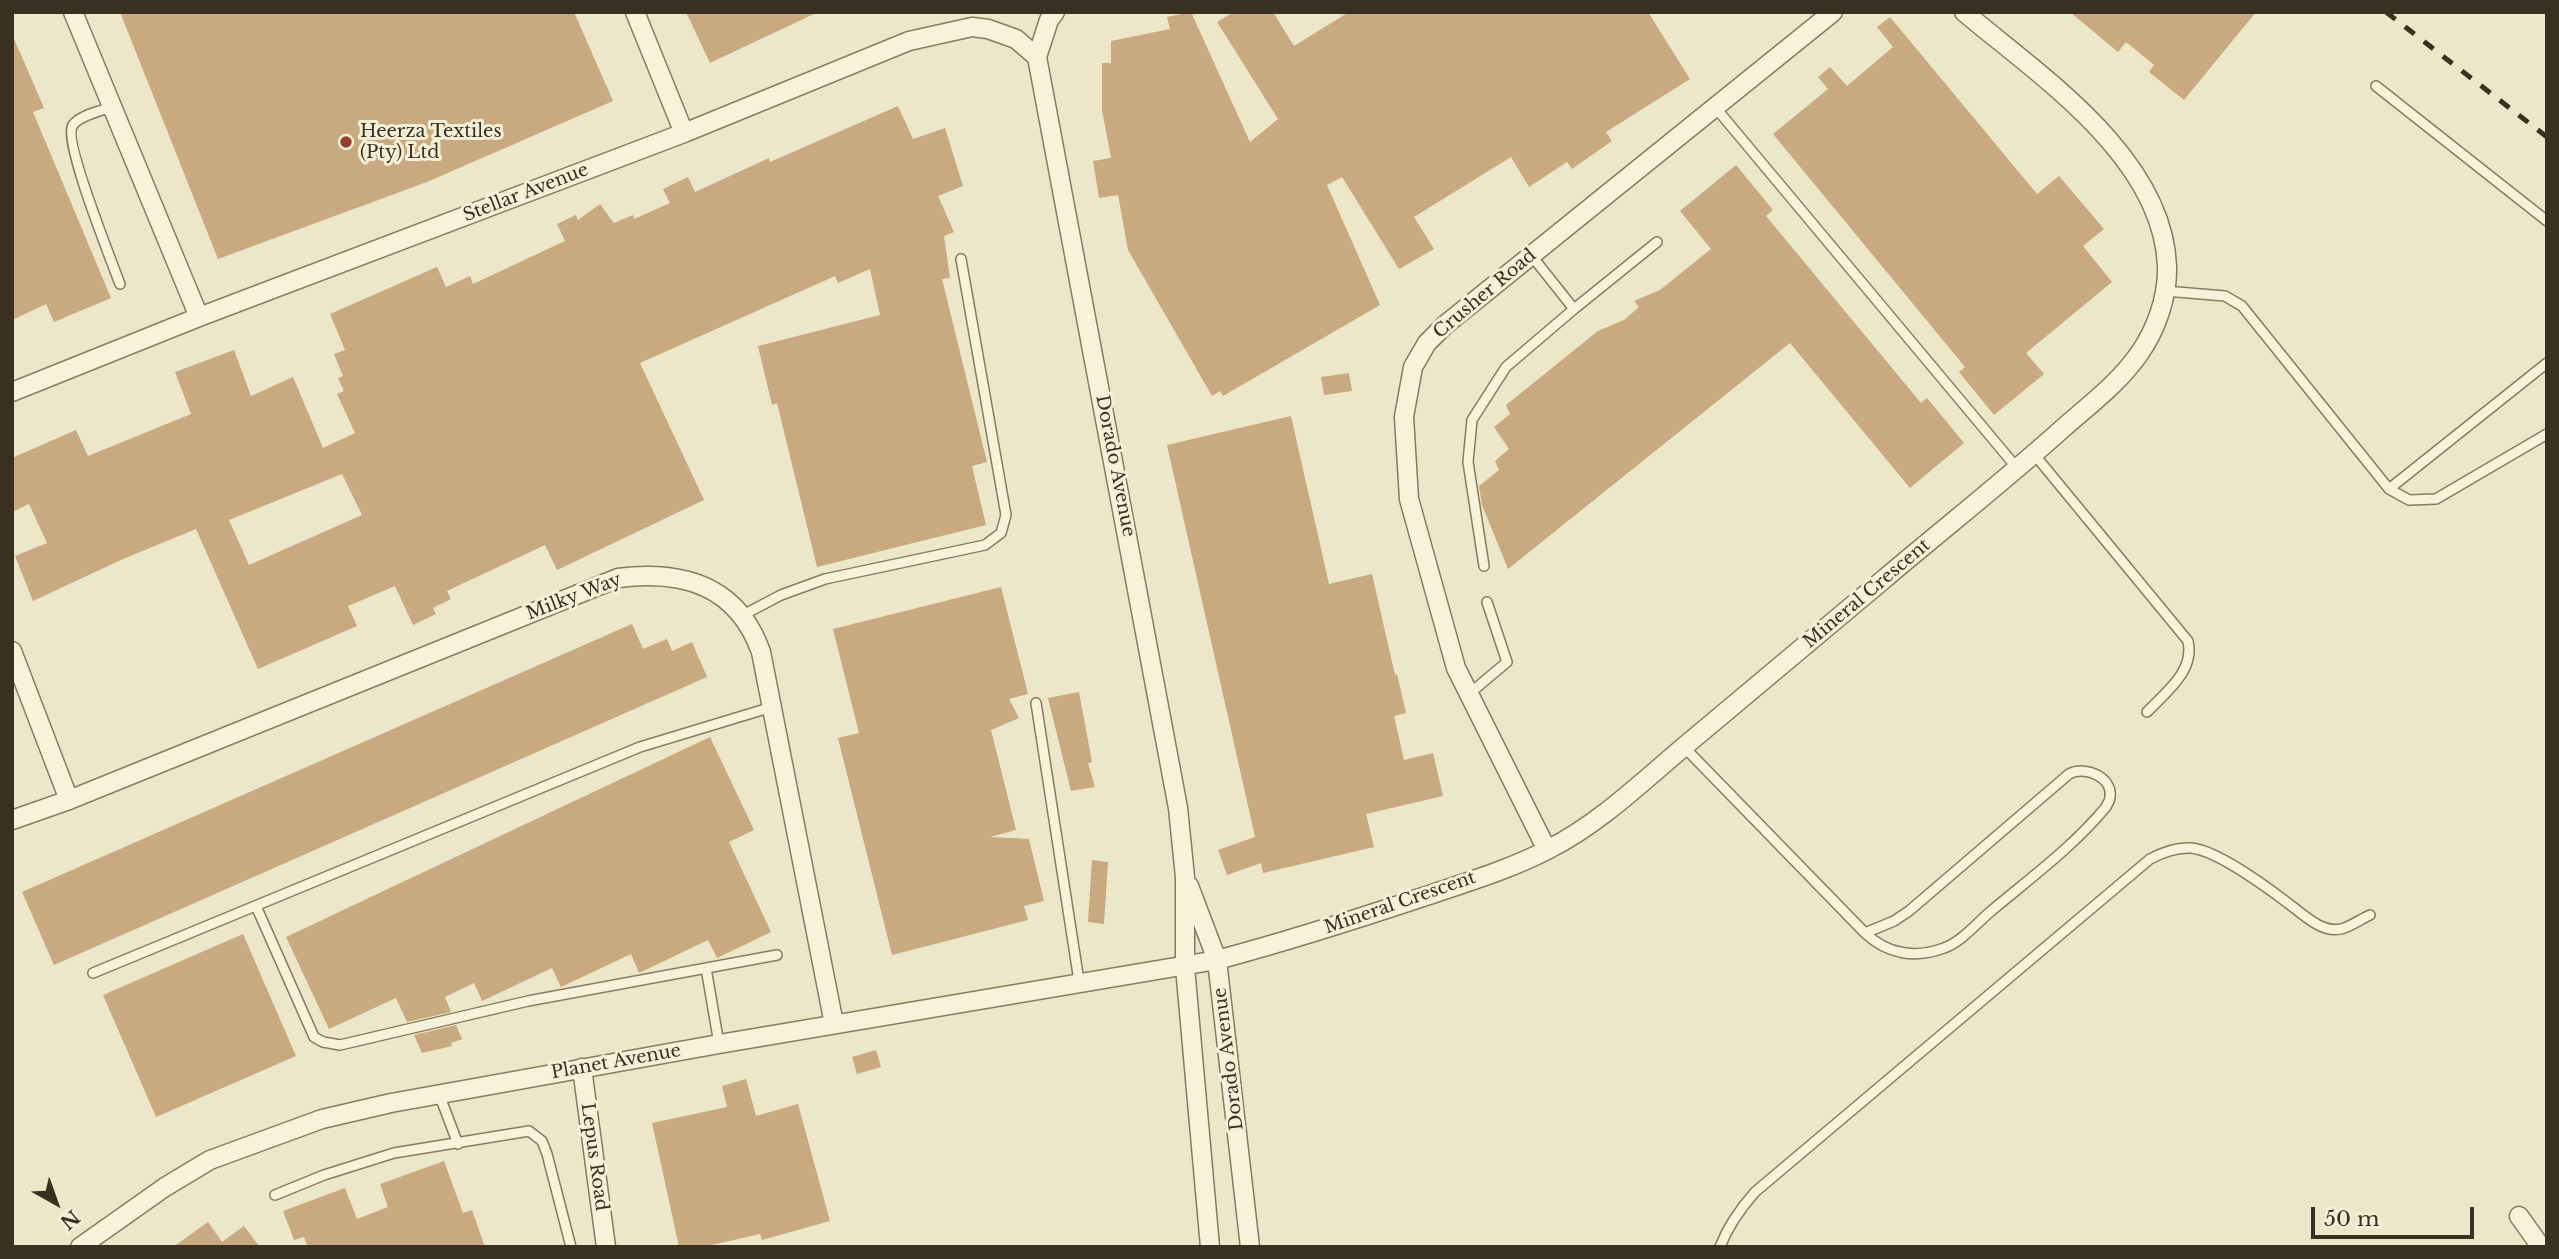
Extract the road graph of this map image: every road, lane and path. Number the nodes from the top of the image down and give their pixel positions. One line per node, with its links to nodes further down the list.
1 (73, 12): 8 (street)
2 (635, 12): 10 (street)
3 (1055, 12): 6 (street)
4 (1833, 12): 9 (street, Crusher Road)
5 (1964, 12): 16 (street, Mineral Crescent)
6 (1037, 57): 10 (street, Stellar Avenue); 37 (street, Dorado Avenue)
7 (2376, 86): 11 (lane)
8 (112, 107): 15 (lane); 18 (street)
9 (1715, 107): 13 (street, Crusher Road); 23 (lane)
10 (684, 133): 18 (street, Stellar Avenue)
11 (2547, 221)
12 (1657, 242): 17 (lane)
13 (1531, 255): 17 (lane); 29 (street, Crusher Road)
14 (961, 259): 27 (lane)
15 (120, 284)
16 (2165, 292): 22 (street, Mineral Crescent); 24 (lane)
17 (1574, 309): 25 (lane)
18 (199, 317): 20 (street, Stellar Avenue)
19 (2547, 363): 24 (lane)
20 (12, 392)
21 (2547, 433): 24 (lane)
22 (2034, 454): 23 (street, Mineral Crescent); 32 (lane)
23 (2017, 468): 33 (street, Mineral Crescent)
24 (2389, 489)
25 (1484, 566)
26 (1487, 602): 29 (lane)
27 (743, 615): 31 (street, Milky Way); 34 (street, Milky Way)
28 (12, 651): 34 (street)
29 (1469, 694): 36 (street, Crusher Road)
30 (1036, 704): 46 (lane)
31 (772, 707): 38 (lane); 47 (street, Milky Way)
32 (2147, 712)
33 (1684, 747): 36 (street, Mineral Crescent); 40 (lane)
34 (69, 800): 35 (street, Milky Way)
35 (12, 820)
36 (1546, 850): 42 (street, Mineral Crescent)
37 (1185, 877): 42 (street, Dorado Avenue); 43 (street, Dorado Avenue)
38 (256, 906): 44 (lane); 45 (lane)
39 (2370, 915): 59 (lane)
40 (1865, 933): 40 (lane)
41 (777, 955): 44 (lane)
42 (1217, 960): 43 (street, Mineral Crescent); 58 (street, Dorado Avenue)
43 (1185, 967): 46 (street, Planet Avenue); 57 (street, Dorado Avenue)
44 (706, 968): 48 (lane)
45 (93, 973)
46 (1080, 981): 47 (street, Planet Avenue)
47 (834, 1024): 48 (street, Planet Avenue)
48 (719, 1044): 49 (street, Planet Avenue)
49 (582, 1068): 50 (street, Planet Avenue); 56 (street, Lepus Road)
50 (439, 1094): 51 (lane); 54 (street, Planet Avenue)
51 (458, 1143): 52 (lane); 55 (lane)
52 (275, 1195)
53 (2519, 1216): 60 (street)
54 (80, 1247)
55 (571, 1247)
56 (606, 1247)
57 (1210, 1247)
58 (1250, 1247)
59 (1720, 1247)
60 (2541, 1247)

